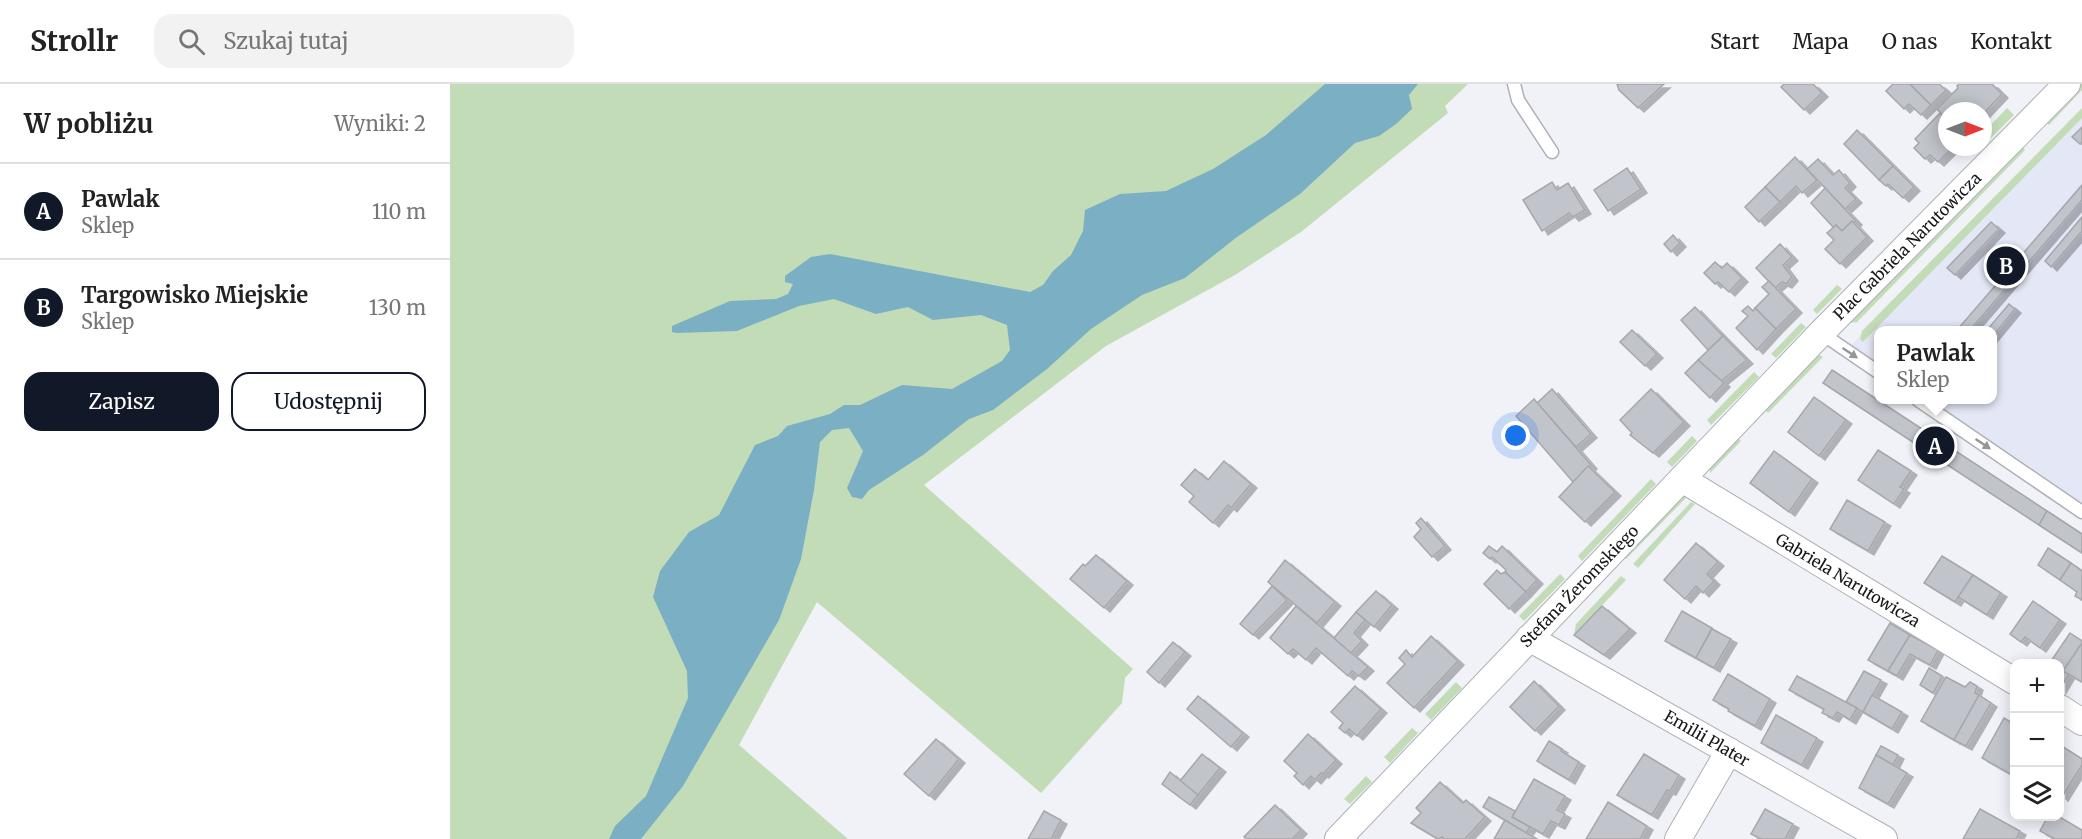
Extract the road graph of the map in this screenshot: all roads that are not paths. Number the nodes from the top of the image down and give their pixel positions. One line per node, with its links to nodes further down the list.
1 (1514, 84): 3 (lane)
2 (2067, 84): 4 (street, Plac Gabriela Narutowicza)
3 (1552, 152)
4 (1821, 333): 5 (lane, Plac Gabriela Narutowicza, one-way to 5); 7 (street, Stefana Żeromskiego)
5 (1874, 369)
6 (1925, 404): 8 (lane, one-way to 8)
7 (1682, 479): 9 (street, Stefana Żeromskiego); 10 (street, Gabriela Narutowicza)
8 (2082, 512)
9 (1529, 638): 13 (street, Emilii Plater); 14 (street, Stefana Żeromskiego)
10 (2010, 679)
11 (2064, 711): 12 (street)
12 (2082, 722)
13 (1729, 751): 15 (street); 16 (street, Emilii Plater)
14 (1338, 839)
15 (1678, 839)
16 (1884, 839)

